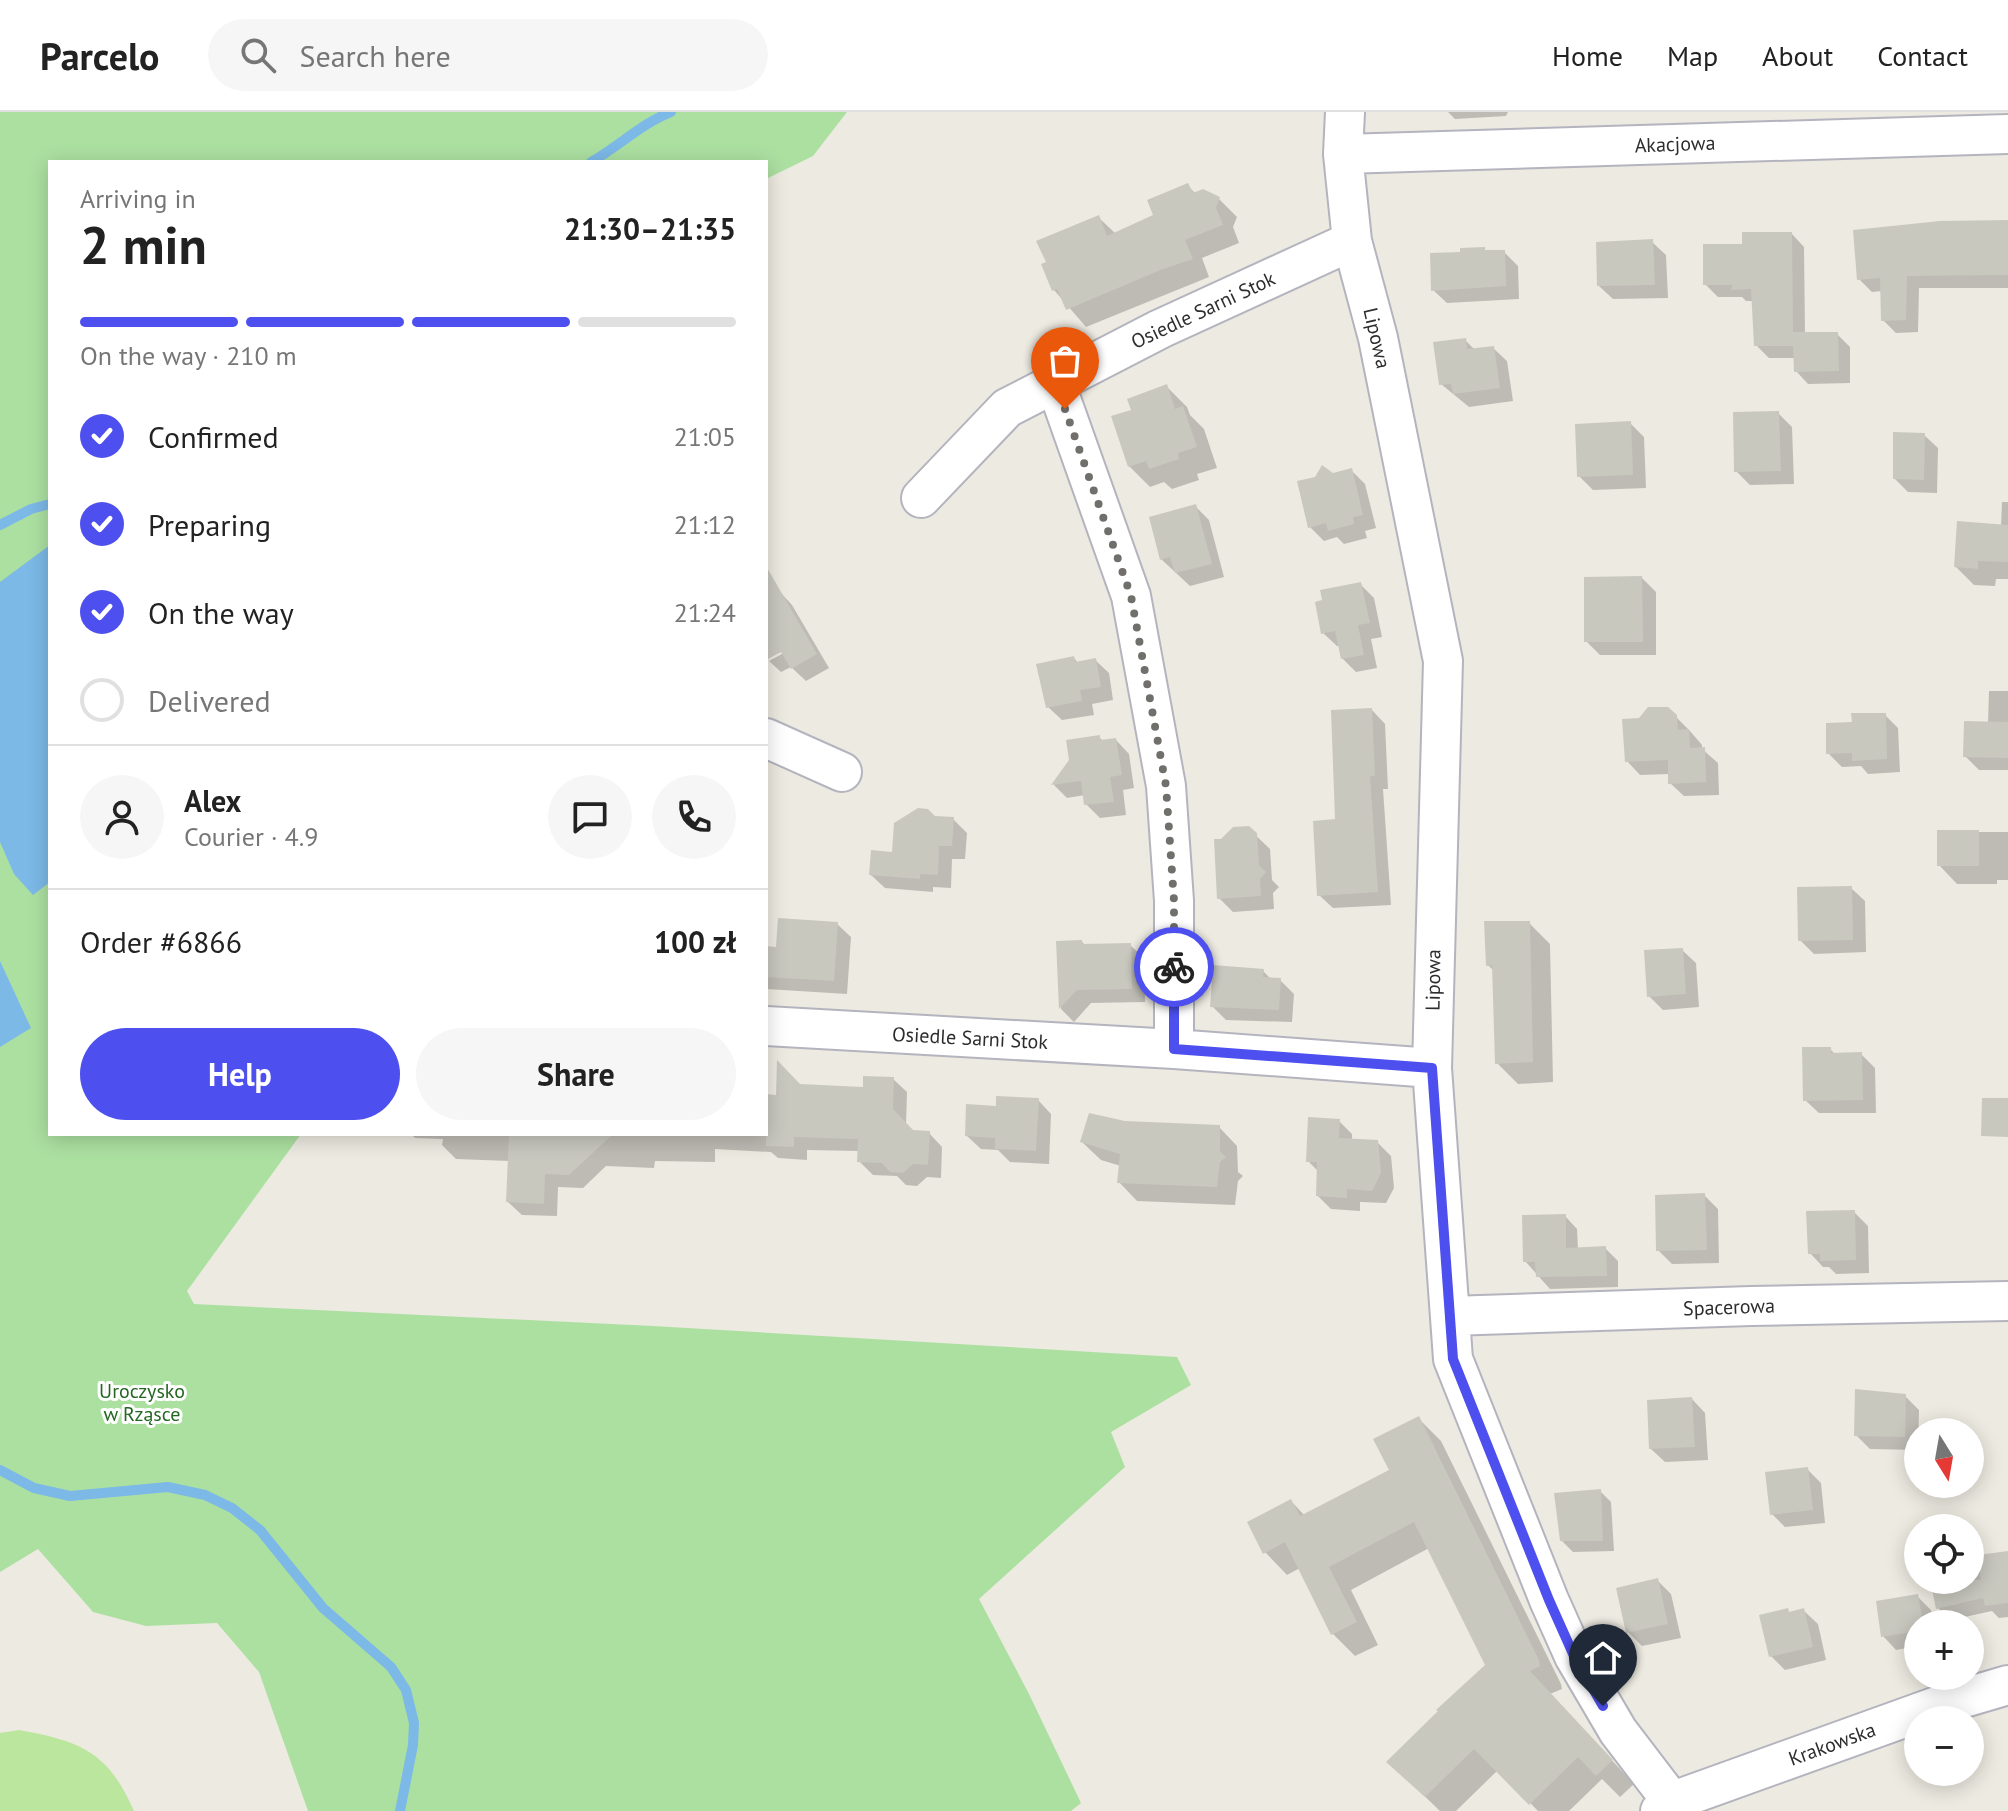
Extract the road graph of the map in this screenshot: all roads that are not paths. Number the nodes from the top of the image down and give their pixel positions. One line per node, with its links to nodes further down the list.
1 (1345, 112): 3 (street, Lipowa)
2 (2008, 134): 3 (street, Akacjowa)
3 (1343, 154): 4 (street, Lipowa)
4 (1352, 241): 5 (street, Osiedle Sarni Stok); 11 (street, Lipowa)
5 (1055, 382): 6 (street, Osiedle Sarni Stok); 10 (street)
6 (921, 498)
7 (768, 739): 8 (street)
8 (842, 772)
9 (768, 1026): 10 (street, Osiedle Sarni Stok)
10 (1174, 1049): 11 (street, Osiedle Sarni Stok)
11 (1432, 1068): 13 (street, Lipowa)
12 (2008, 1301): 13 (street, Spacerowa)
13 (1450, 1316): 15 (street, Lipowa)
14 (2008, 1685): 15 (street, Krakowska)
15 (1667, 1807)

